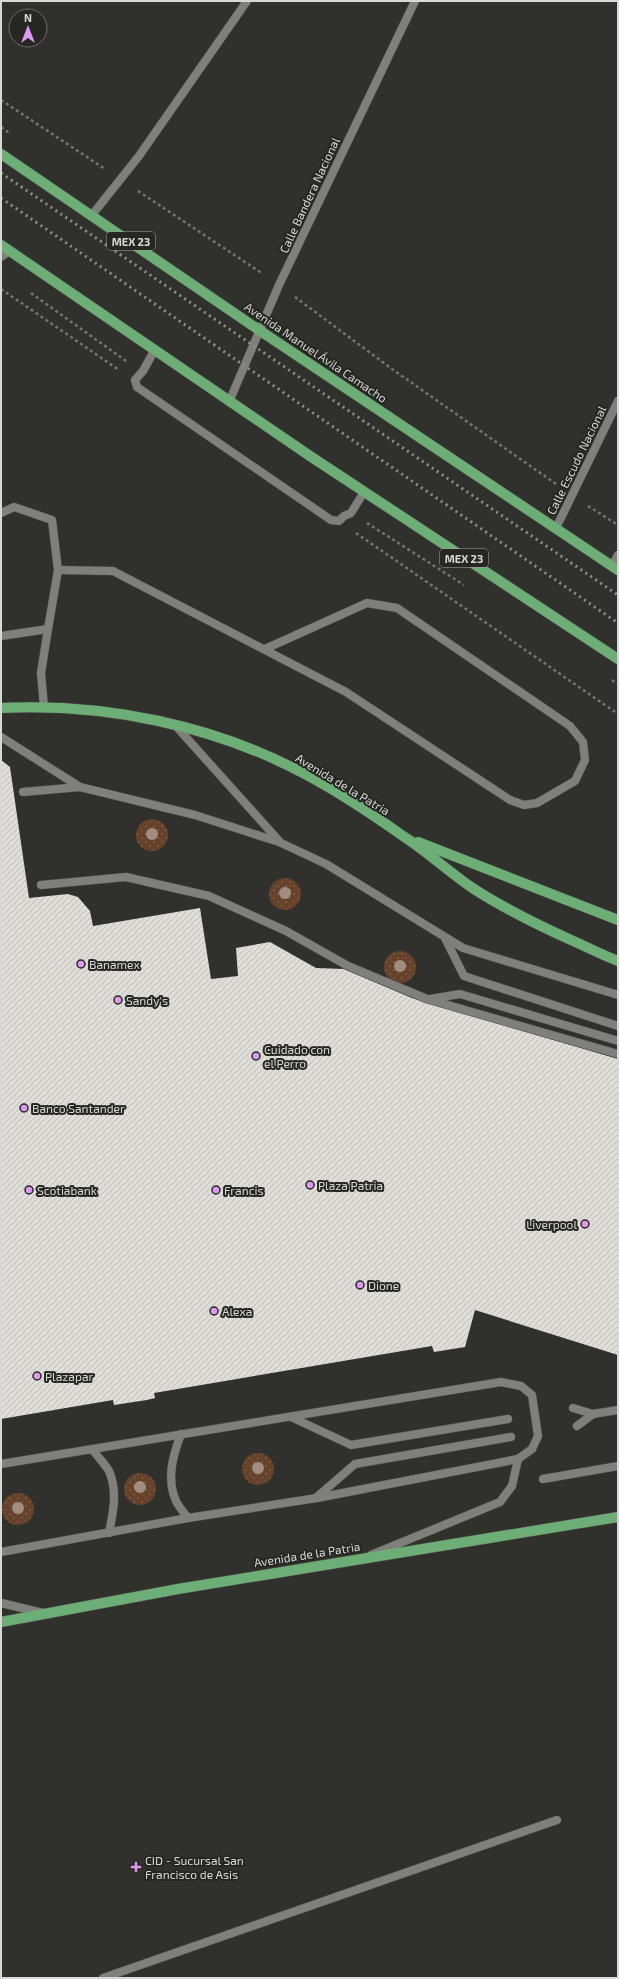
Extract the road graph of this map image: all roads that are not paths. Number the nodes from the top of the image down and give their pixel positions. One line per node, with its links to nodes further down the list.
1 (247, 1): 4 (street)
2 (415, 1): 8 (street, Calle Bandera Nacional)
3 (1, 154): 4 (main road, Avenida Manuel Ávila Camacho / MEX 23)
4 (92, 215): 8 (main road, Avenida Manuel Ávila Camacho / MEX 23)
5 (1, 245): 6 (main road, MEX 23)
6 (10, 251): 7 (street); 9 (main road, MEX 23)
7 (1, 257)
8 (259, 330): 11 (street, Calle Bandera Nacional); 14 (main road, Avenida Manuel Ávila Camacho / MEX 23)
9 (154, 350): 11 (main road, MEX 23); 12 (street)
10 (618, 401): 14 (street, Calle Escudo Nacional)
11 (229, 402): 12 (main road, MEX 23)
12 (364, 492): 21 (main road, MEX 23)
13 (1, 513): 17 (street)
14 (556, 528): 16 (main road, Avenida Manuel Ávila Camacho / MEX 23)
15 (618, 555): 16 (street)
16 (615, 568)
17 (58, 570): 18 (street); 20 (street)
18 (48, 629): 19 (street); 22 (street)
19 (1, 636)
20 (265, 649): 20 (street)
21 (618, 659)
22 (44, 707): 23 (main road, Avenida de la Patria); 24 (main road, Avenida de la Patria)
23 (1, 708)
24 (175, 725): 28 (main road, Avenida de la Patria); 29 (street)
25 (1, 738): 26 (street)
26 (80, 788): 27 (street); 29 (street)
27 (23, 792)
28 (405, 837): 31 (main road); 33 (main road, Avenida de la Patria)
29 (279, 842): 32 (street)
30 (41, 885): 35 (street)
31 (618, 920)
32 (444, 937): 34 (street); 36 (street)
33 (618, 961)
34 (618, 995)
35 (427, 999): 37 (street); 38 (street)
36 (618, 1026)
37 (618, 1041)
38 (618, 1054)
39 (573, 1408): 41 (street)
40 (618, 1410): 41 (street)
41 (593, 1414): 44 (street)
42 (291, 1417): 43 (street); 45 (street); 48 (street)
43 (508, 1419)
44 (576, 1426)
45 (181, 1434): 47 (street); 54 (street)
46 (511, 1437): 52 (street)
47 (92, 1449): 49 (street); 55 (street)
48 (518, 1459): 52 (street); 57 (street)
49 (1, 1464)
50 (618, 1466): 51 (street)
51 (543, 1479)
52 (317, 1498): 54 (street)
53 (618, 1517): 57 (main road, Avenida de la Patria)
54 (188, 1518): 55 (street)
55 (109, 1533): 56 (street)
56 (1, 1552)
57 (363, 1558): 59 (main road, Avenida de la Patria)
58 (1, 1603): 59 (street)
59 (44, 1614): 60 (main road, Avenida de la Patria)
60 (1, 1622)
61 (557, 1820): 62 (street)
62 (103, 1978)

